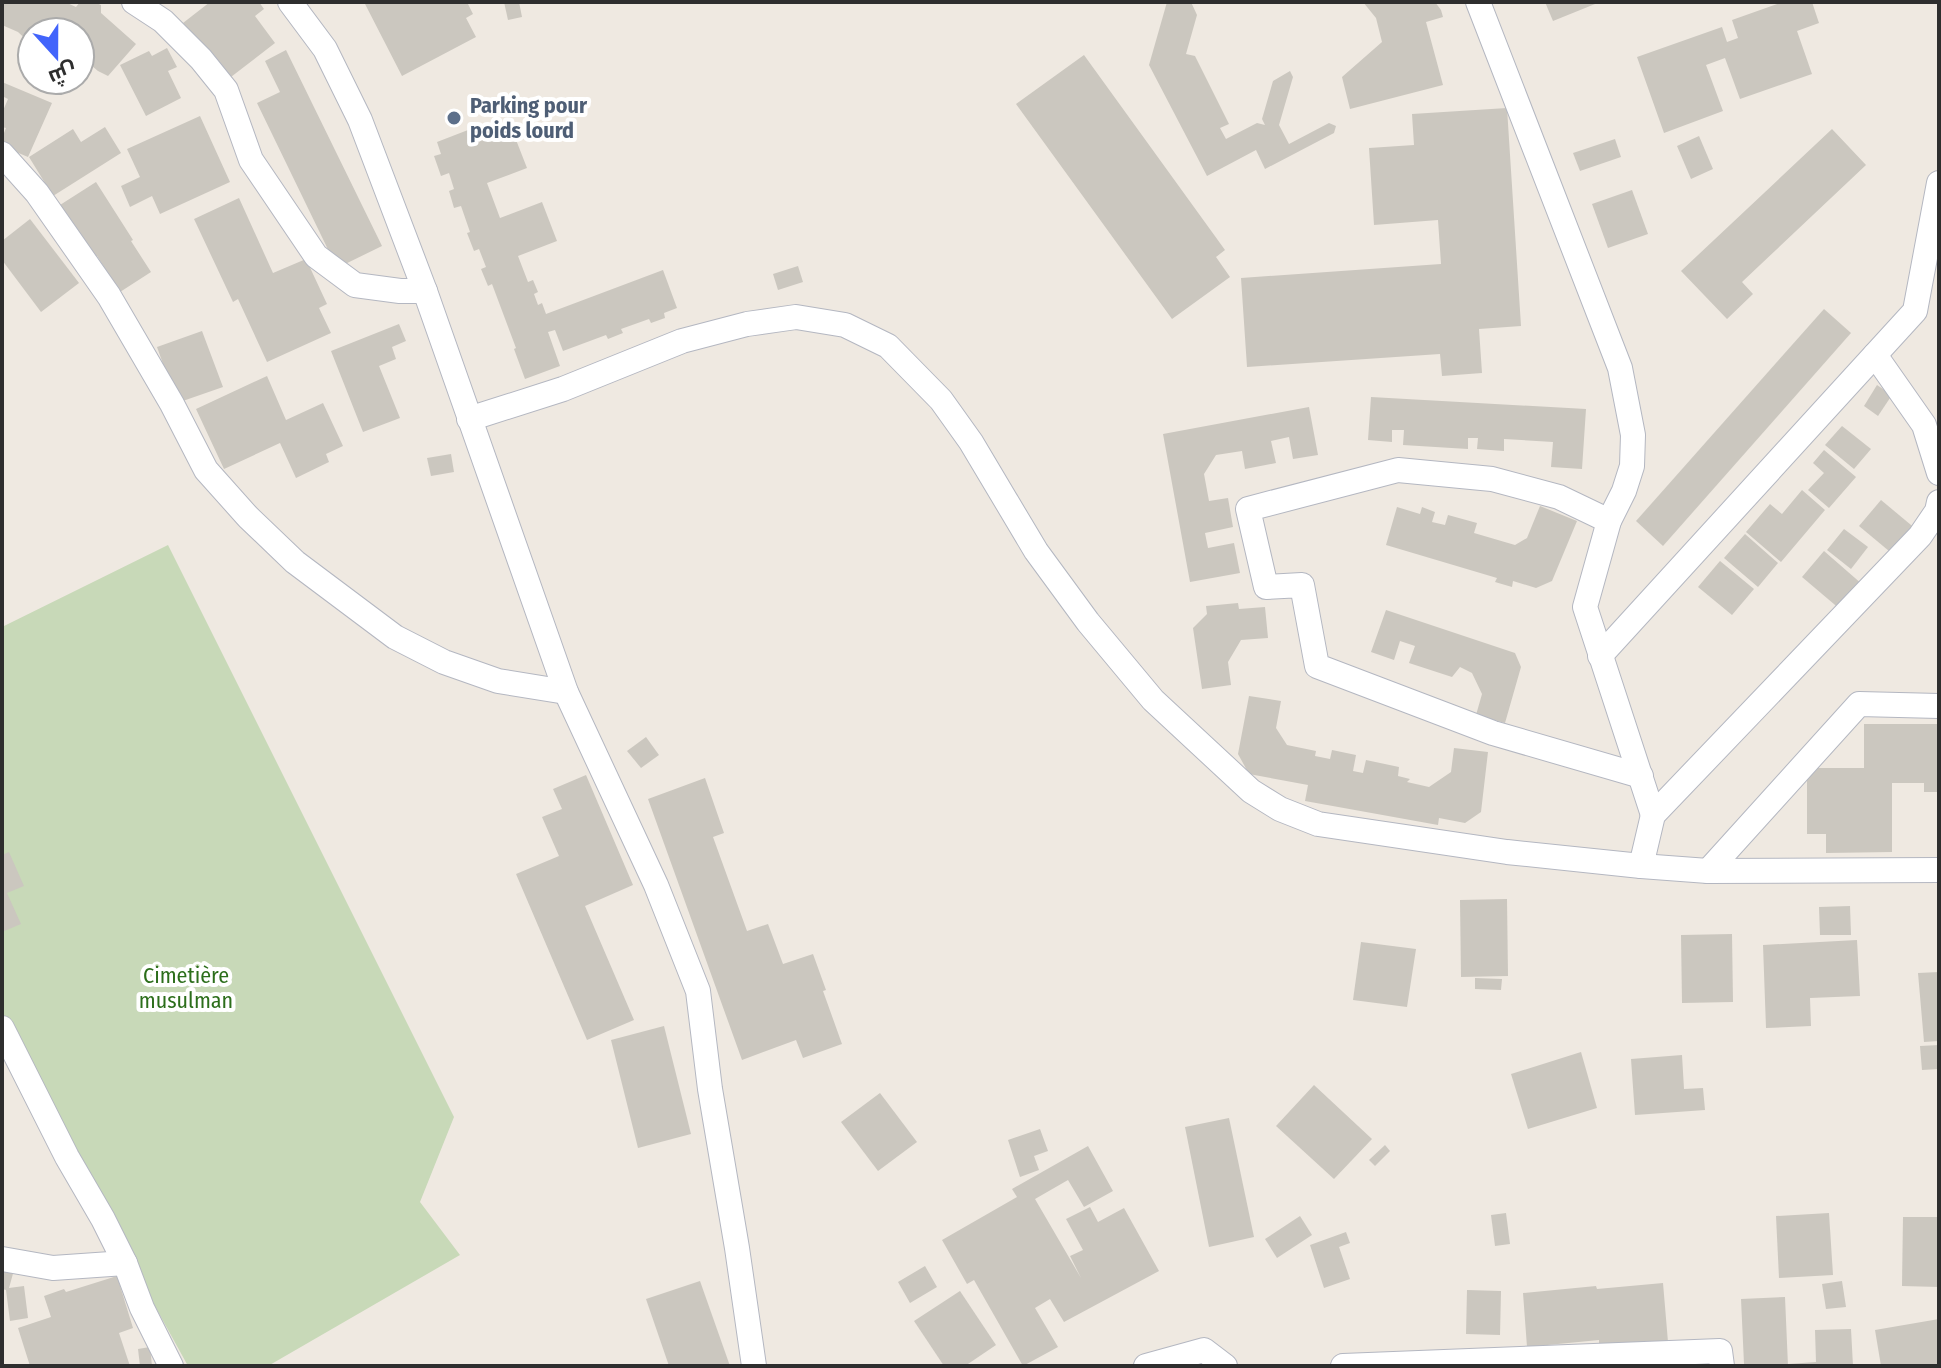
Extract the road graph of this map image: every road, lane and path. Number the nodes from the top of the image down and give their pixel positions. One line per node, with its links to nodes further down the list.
1 (134, 2): 6 (street)
2 (290, 2): 6 (street)
3 (1478, 2): 11 (street)
4 (2, 154): 13 (street)
5 (1939, 183): 7 (street)
6 (425, 291): 8 (street)
7 (1875, 355): 9 (street); 12 (street)
8 (469, 419): 13 (street); 17 (street)
9 (1939, 473)
10 (1939, 502): 16 (street)
11 (1609, 521): 12 (street); 15 (street)
12 (1600, 656): 15 (street)
13 (566, 692): 24 (street)
14 (1939, 706): 19 (street)
15 (1641, 776): 16 (street)
16 (1653, 815): 17 (street)
17 (1641, 866): 19 (street)
18 (1939, 870): 19 (street)
19 (1708, 871)
20 (2, 1028): 22 (street)
21 (2, 1259): 22 (street)
22 (125, 1263): 23 (street)
23 (171, 1366)
24 (754, 1366)
25 (1146, 1366): 26 (street)
26 (1225, 1366)
27 (1343, 1366): 28 (street)
28 (1722, 1366)

